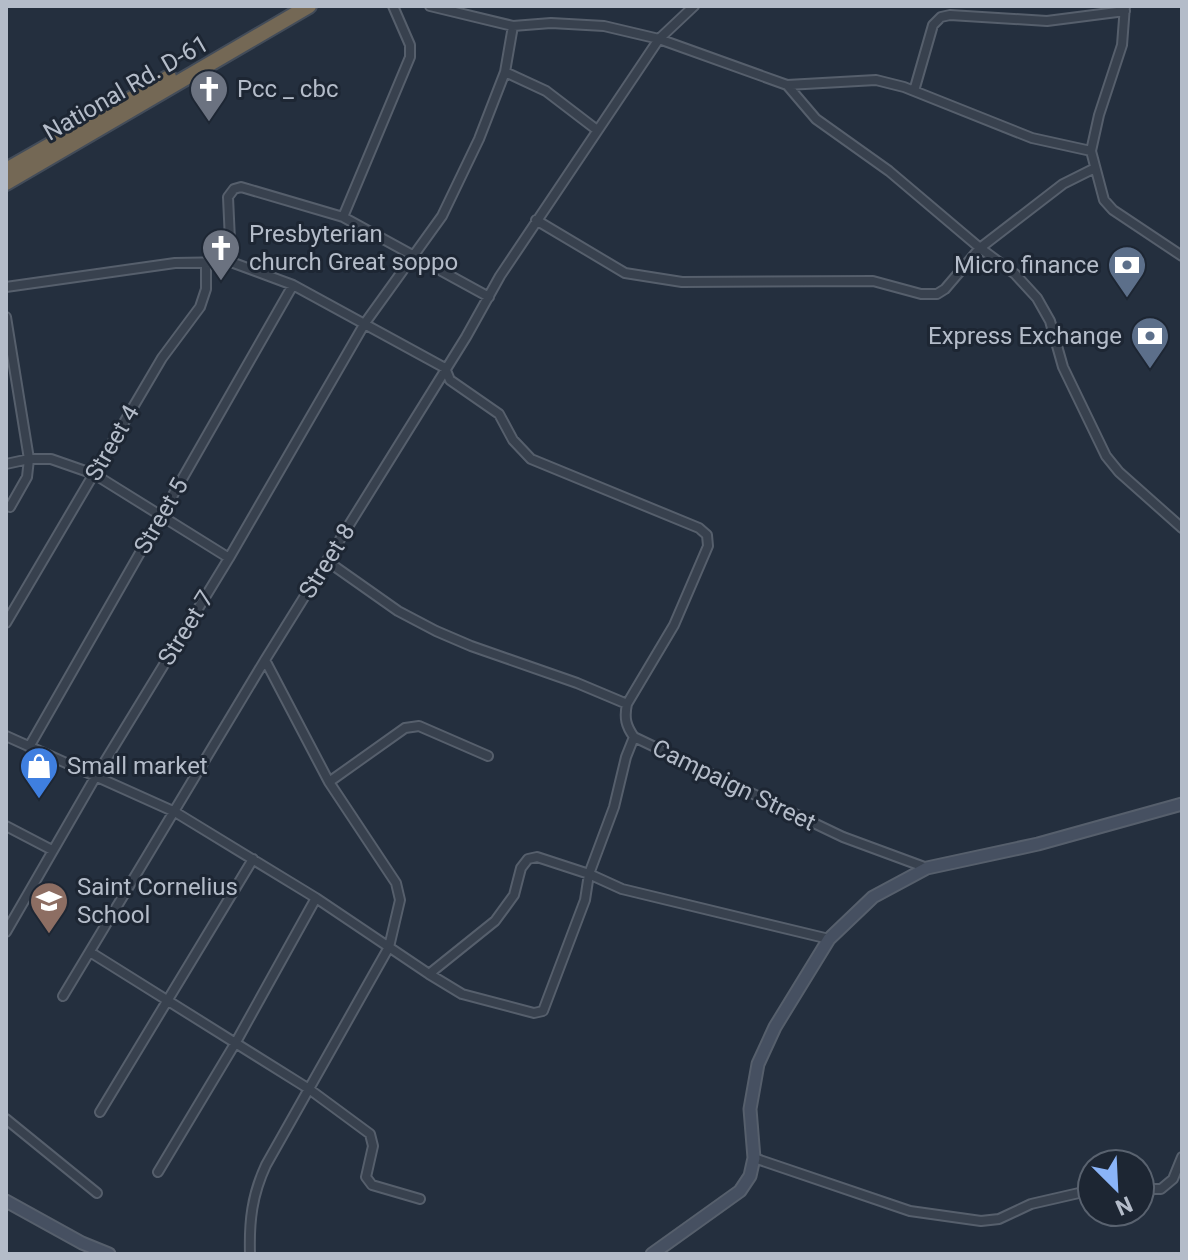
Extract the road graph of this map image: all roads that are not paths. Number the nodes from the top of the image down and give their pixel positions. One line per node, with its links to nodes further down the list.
1 (290, 6): 15 (highway, National Rd. D-61)
2 (309, 6): 16 (highway, National Rd. D-61)
3 (393, 6): 17 (street)
4 (430, 6): 7 (street)
5 (694, 6): 8 (street, Street 8)
6 (1125, 8): 11 (street); 13 (street)
7 (513, 26): 8 (street); 9 (street, Street 7)
8 (659, 39): 10 (street); 12 (street, Street 8)
9 (505, 72): 12 (street); 20 (street, Street 7)
10 (787, 85): 11 (street); 19 (street)
11 (914, 91): 13 (street)
12 (597, 130): 18 (street, Street 8)
13 (1091, 151): 14 (street)
14 (1095, 168): 19 (street); 21 (street)
15 (6, 170)
16 (6, 183)
17 (343, 217): 20 (street); 23 (street)
18 (536, 220): 19 (street); 26 (street, Street 8)
19 (980, 248): 35 (street)
20 (415, 255): 26 (street); 28 (street, Street 7)
21 (1182, 256)
22 (206, 262): 23 (street); 25 (street); 32 (street, Street 4)
23 (231, 262): 24 (street)
24 (293, 285): 28 (street); 34 (street, Street 5)
25 (6, 287)
26 (489, 297): 29 (street, Street 8)
27 (6, 317): 30 (street)
28 (365, 323): 29 (street); 36 (street, Street 7)
29 (445, 368): 37 (street, Street 8); 40 (street)
30 (29, 459): 31 (street); 32 (street); 33 (street)
31 (6, 464)
32 (94, 474): 34 (street); 38 (street, Street 4)
33 (10, 507)
34 (160, 517): 36 (street); 43 (street, Street 5)
35 (1182, 528)
36 (229, 558): 45 (street, Street 7)
37 (327, 561): 39 (street, Street 8); 40 (street)
38 (6, 623)
39 (265, 660): 46 (street); 48 (street, Street 8)
40 (627, 704): 42 (street, Campaign Street)
41 (6, 736): 43 (street)
42 (634, 737): 52 (street, Campaign Street); 53 (street)
43 (29, 747): 45 (street)
44 (488, 756): 46 (street)
45 (96, 776): 48 (street); 50 (street, Street 7)
46 (329, 782): 57 (street)
47 (1182, 804): 52 (street)
48 (175, 812): 51 (street); 58 (street, Street 8)
49 (6, 826): 50 (street)
50 (52, 850): 55 (street, Street 7)
51 (253, 859): 54 (street); 61 (street)
52 (927, 868): 56 (street)
53 (589, 874): 56 (street); 59 (street); 59 (street)
54 (316, 898): 57 (street); 62 (street)
55 (6, 932)
56 (829, 939): 67 (street)
57 (389, 947): 59 (street); 63 (street)
58 (90, 952): 60 (street, Street 8); 61 (street)
59 (429, 974)
60 (63, 996)
61 (169, 1000): 62 (street); 64 (street)
62 (236, 1042): 63 (street); 68 (street)
63 (309, 1089): 72 (street); 75 (street)
64 (100, 1112)
65 (6, 1119): 70 (street)
66 (1182, 1157): 69 (street)
67 (754, 1158): 71 (street); 76 (street)
68 (158, 1172)
69 (1156, 1189)
70 (97, 1193)
71 (1076, 1194)
72 (420, 1199)
73 (6, 1201): 74 (street)
74 (109, 1254)
75 (250, 1254)
76 (652, 1254)

